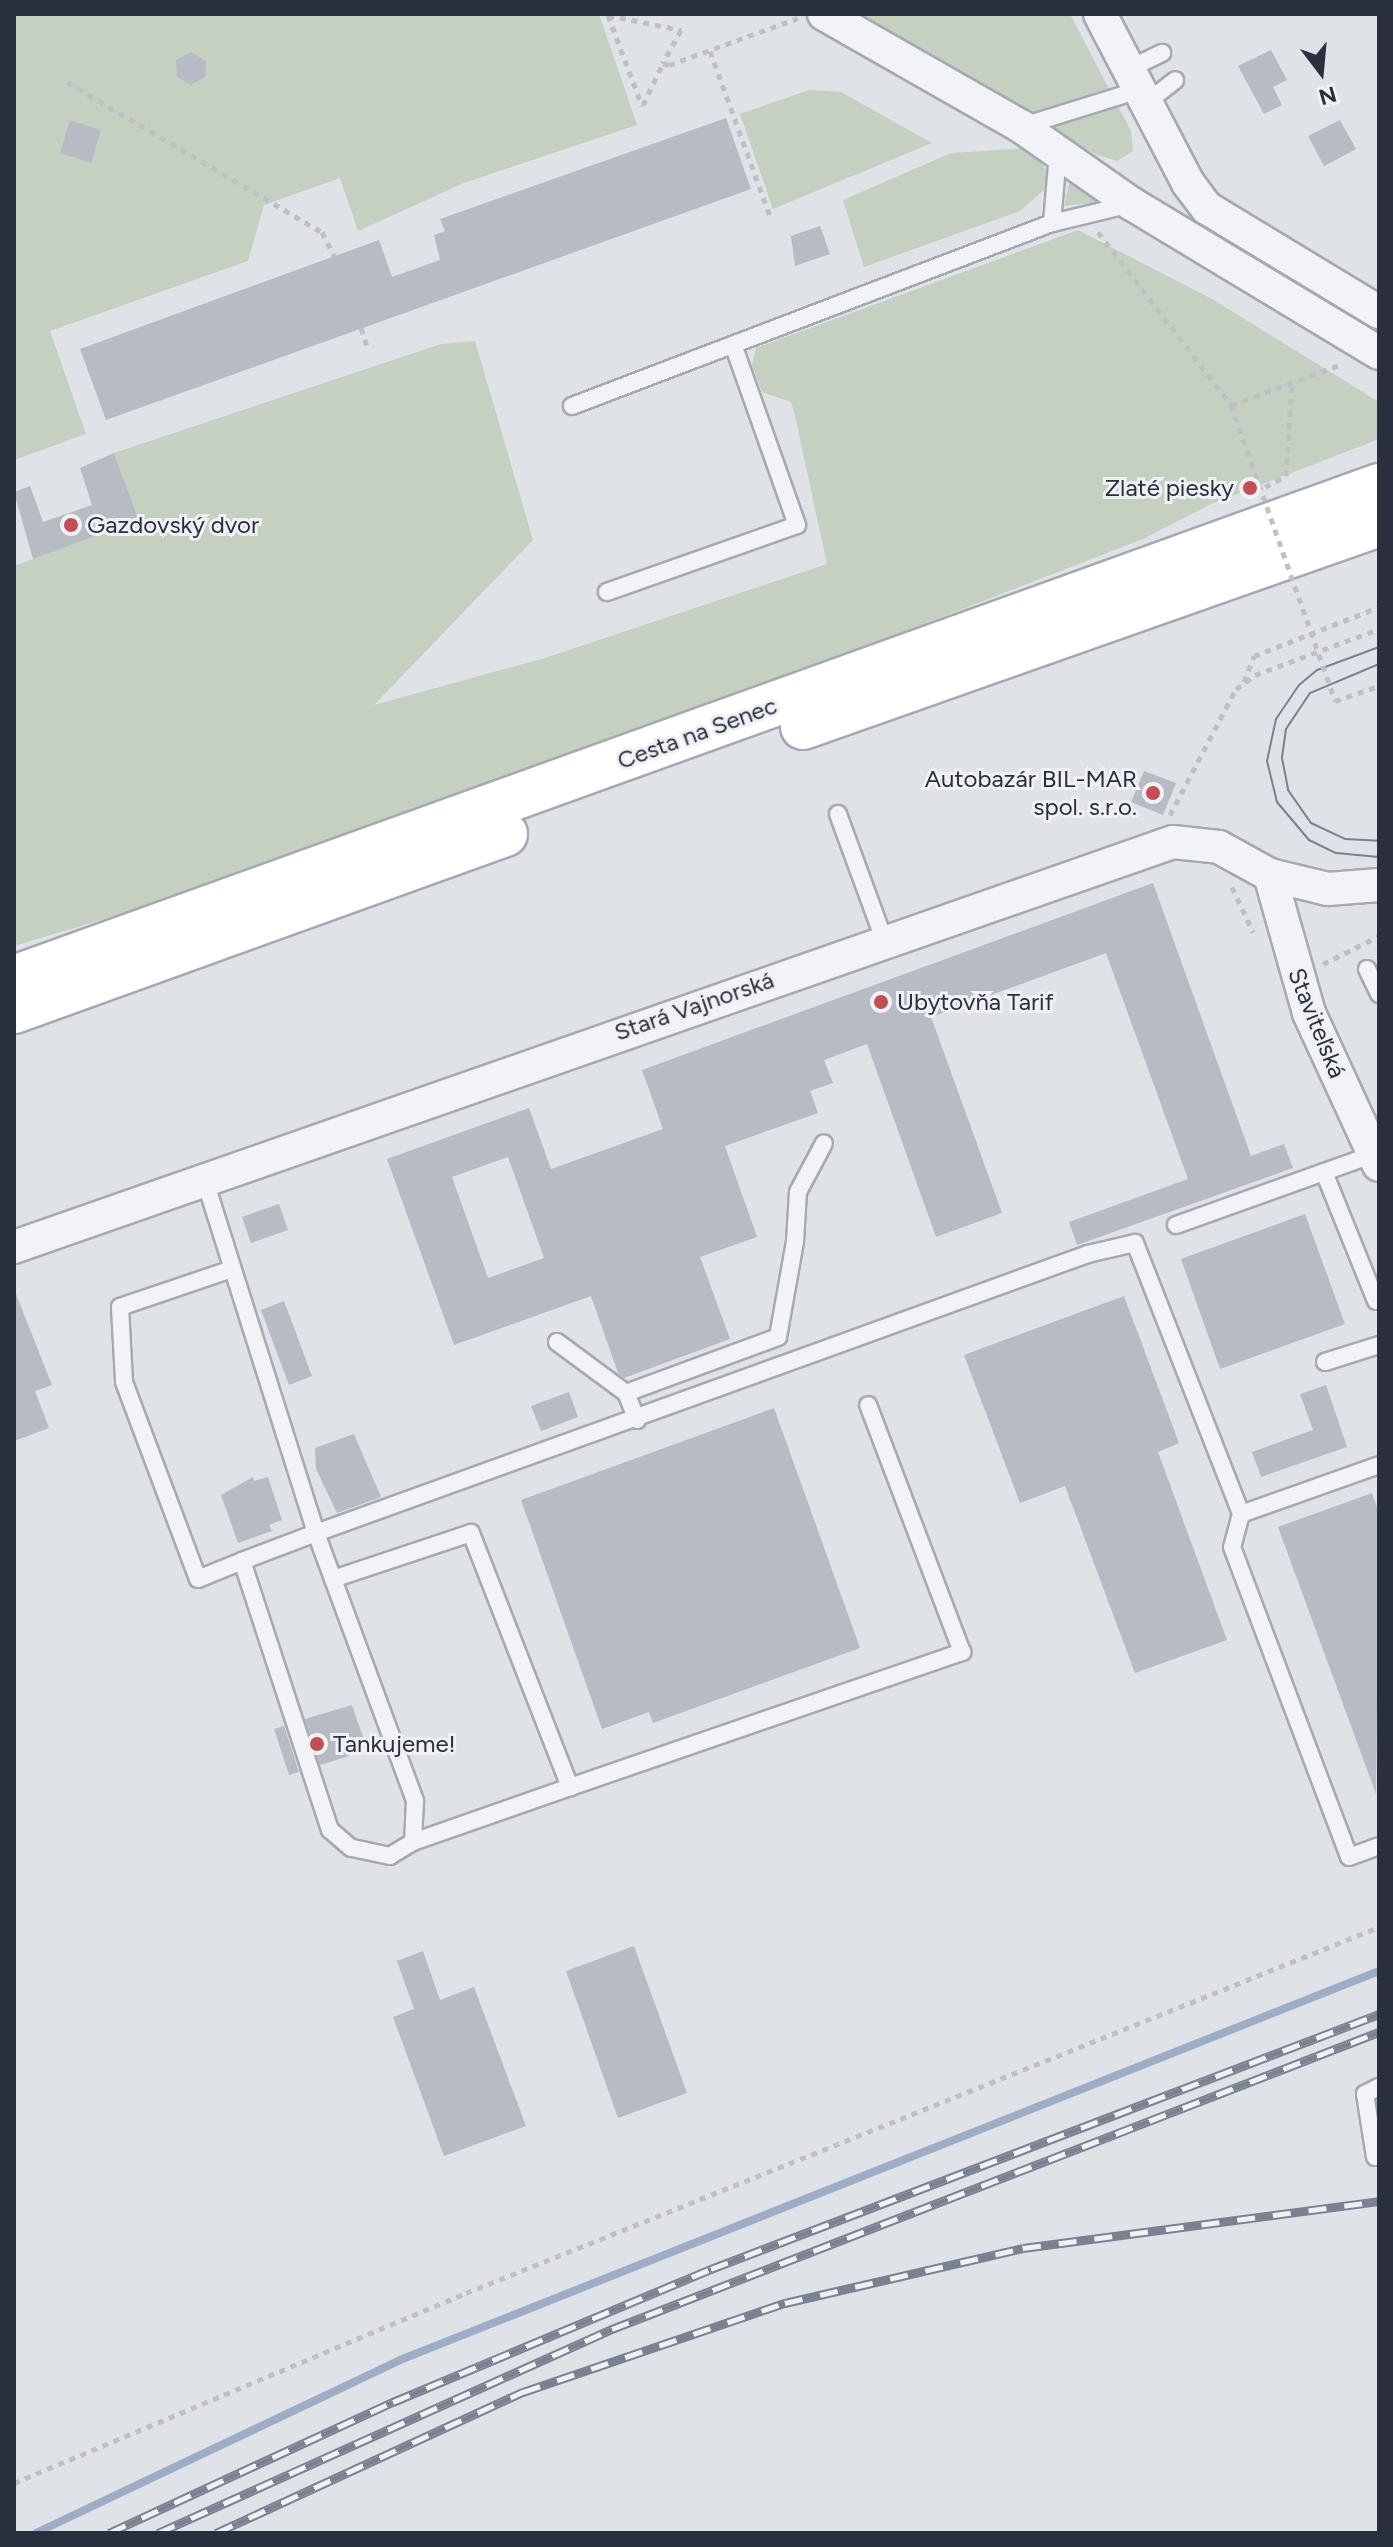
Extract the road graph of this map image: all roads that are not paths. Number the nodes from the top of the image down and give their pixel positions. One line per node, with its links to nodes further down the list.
1 (824, 14): 6 (street)
2 (1100, 14): 5 (street)
3 (1162, 53): 5 (lane)
4 (1175, 80): 5 (lane)
5 (1138, 87): 6 (lane); 9 (street)
6 (1022, 127): 7 (street)
7 (1058, 153): 8 (street); 10 (lane)
8 (1132, 204): 10 (lane); 11 (street)
9 (1207, 208): 11 (lane); 12 (street)
10 (1052, 223): 13 (lane)
11 (1187, 238): 14 (street)
12 (1379, 312)
13 (734, 347): 15 (lane); 18 (lane)
14 (1379, 353)
15 (572, 406)
16 (1379, 486): 24 (main road, Cesta na Senec)
17 (1379, 524): 26 (main road, Cesta na Senec)
18 (607, 592)
19 (838, 814): 22 (lane)
20 (1270, 875): 21 (street, Stará Vajnorská); 22 (street, Stará Vajnorská); 28 (street, Staviteľská)
21 (1379, 885)
22 (884, 940): 30 (street, Stará Vajnorská)
23 (1367, 969): 25 (lane)
24 (14, 978)
25 (1379, 994)
26 (14, 1011)
27 (824, 1143): 38 (lane)
28 (1376, 1160): 29 (lane)
29 (1324, 1172): 31 (lane); 34 (lane)
30 (206, 1184): 32 (street, Stará Vajnorská); 33 (lane)
31 (1176, 1225)
32 (14, 1247)
33 (232, 1269): 43 (lane); 44 (lane)
34 (1376, 1301)
35 (557, 1342): 38 (lane)
36 (1379, 1345): 37 (lane)
37 (1325, 1362)
38 (626, 1393): 40 (lane)
39 (868, 1405): 46 (lane)
40 (637, 1420): 42 (lane); 43 (lane)
41 (1379, 1465): 42 (lane)
42 (1241, 1514): 48 (lane)
43 (316, 1533): 44 (lane); 45 (lane)
44 (242, 1561): 47 (lane)
45 (333, 1579): 46 (lane); 47 (lane)
46 (570, 1787): 47 (lane)
47 (413, 1842)
48 (1379, 1846)
49 (1379, 2087): 50 (lane)
50 (1375, 2157)

